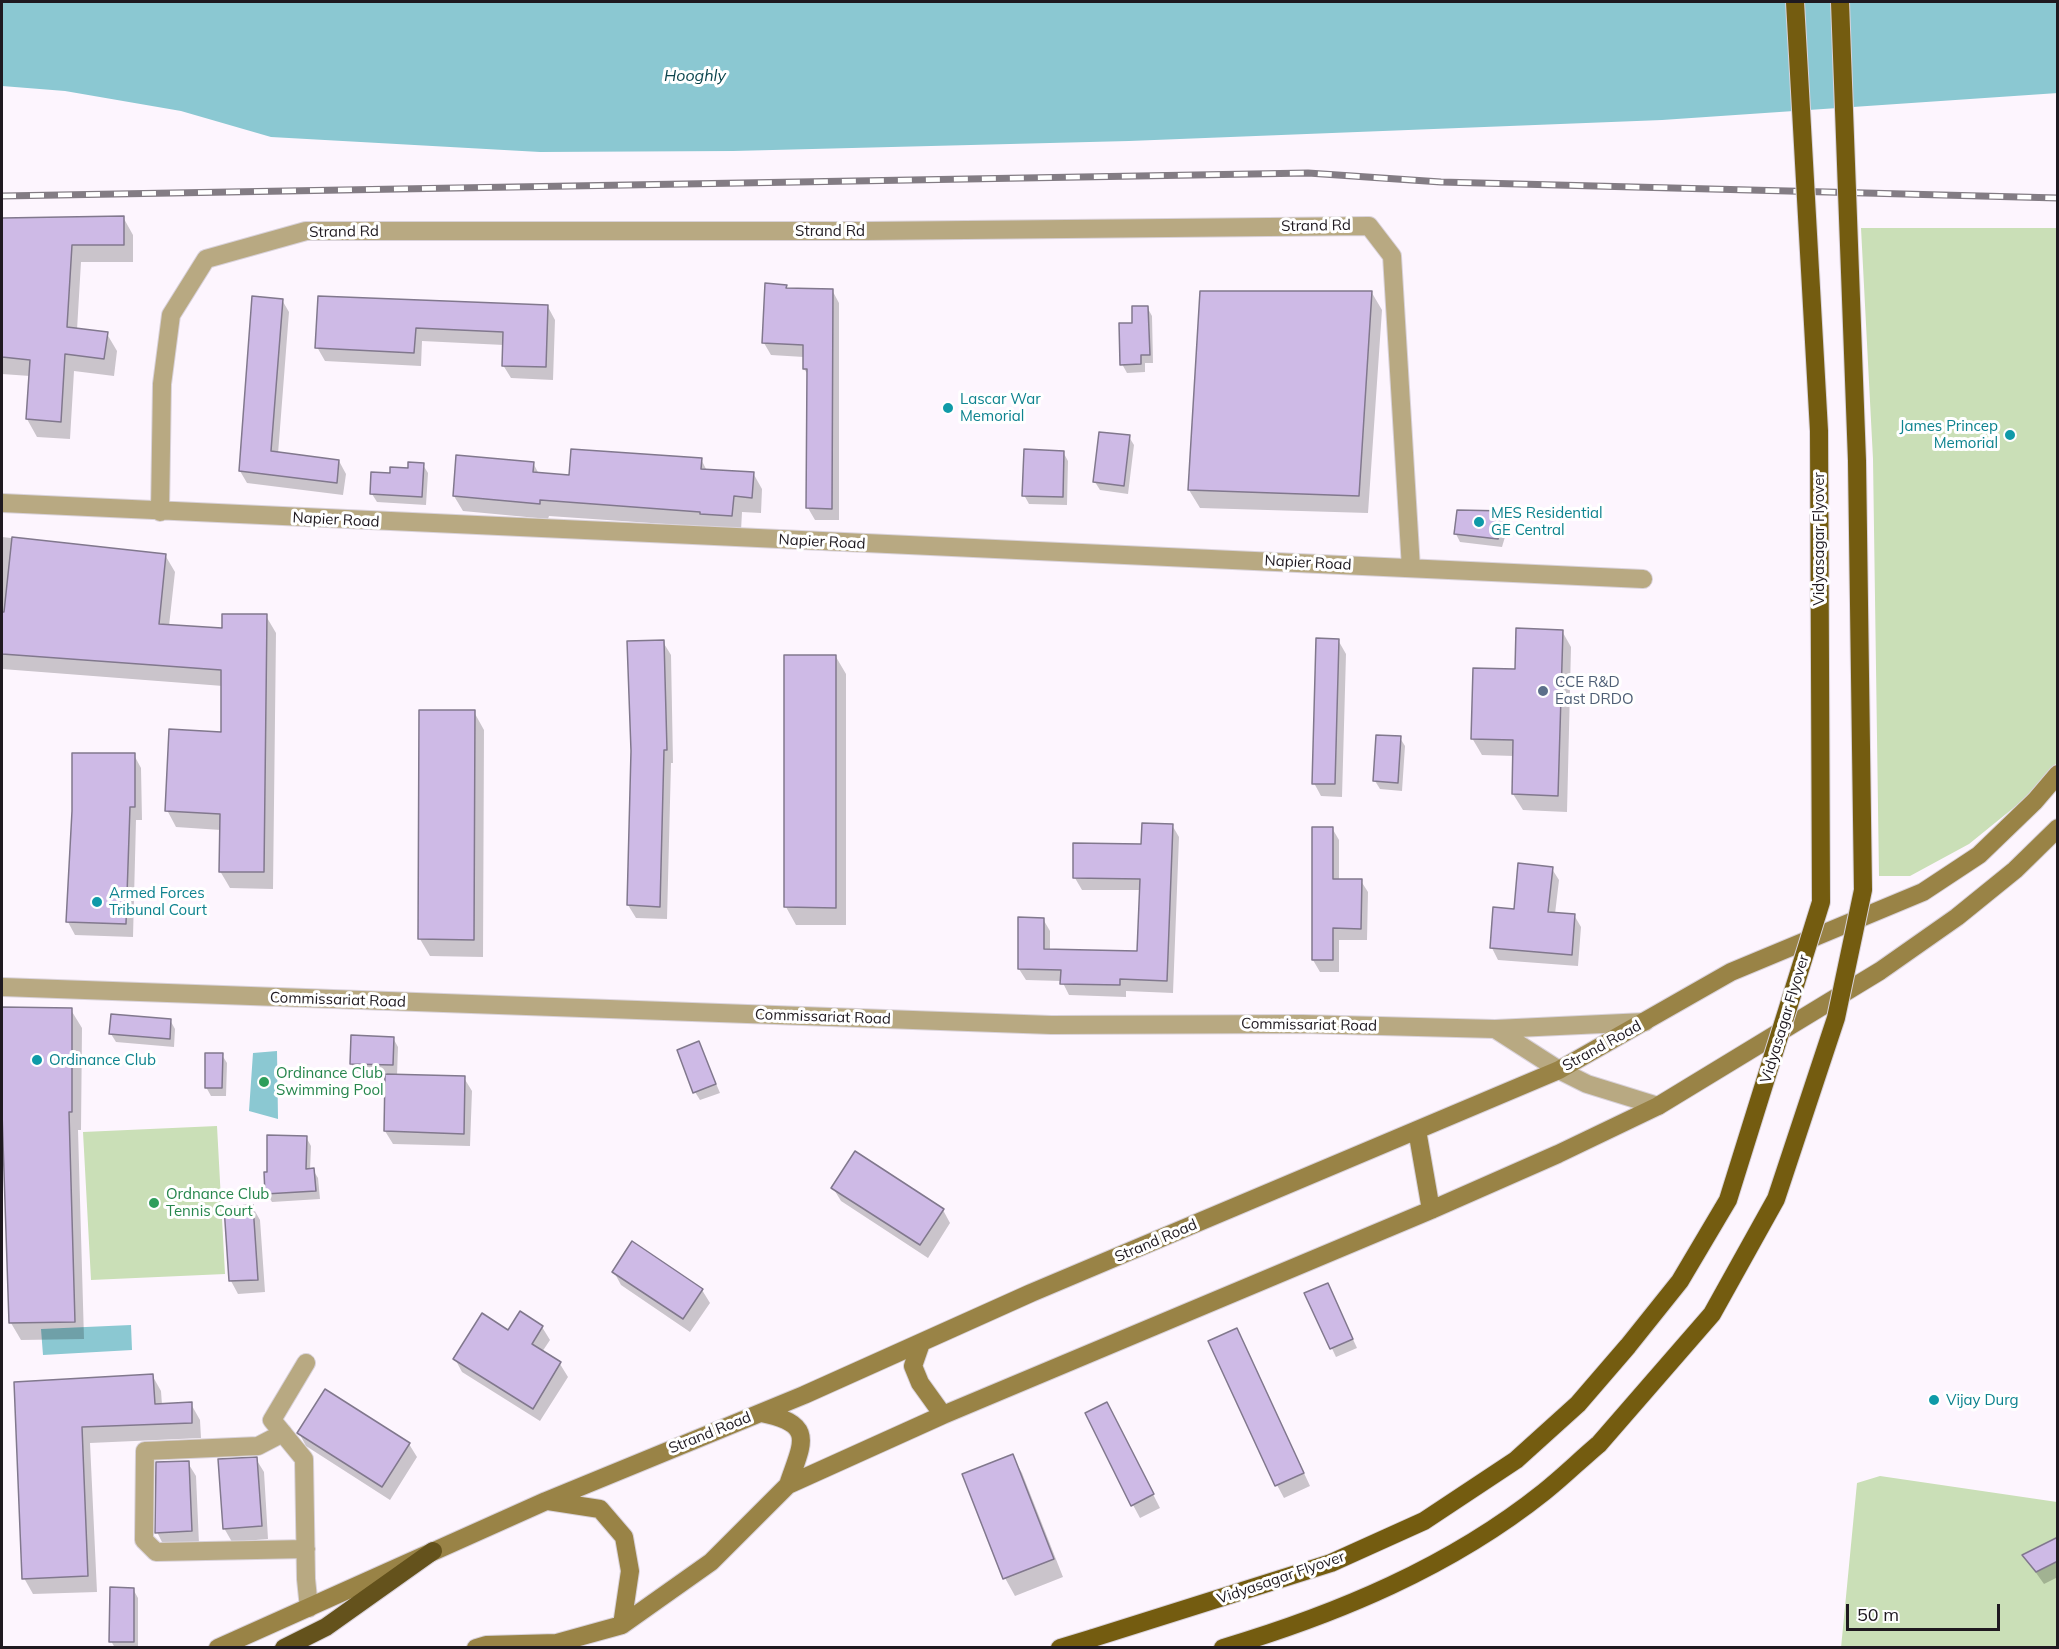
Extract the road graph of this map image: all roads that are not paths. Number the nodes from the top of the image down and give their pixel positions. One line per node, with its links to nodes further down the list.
1 (1795, 2): 30 (highway, Vidyasagar Flyover, bridge)
2 (1840, 2): 31 (highway, bridge)
3 (2, 503): 4 (street, Napier Road)
4 (160, 512): 5 (street, Napier Road); 5 (street, Strand Rd)
5 (1412, 568): 6 (street, Napier Road)
6 (1642, 579)
7 (2058, 774): 10 (main road, Strand Road)
8 (2058, 828): 13 (main road)
9 (2, 987): 11 (street, Commissariat Road)
10 (1645, 1022): 11 (street, Commissariat Road); 12 (main road, Strand Road)
11 (1495, 1029): 12 (street)
12 (1559, 1070): 13 (street); 14 (main road, Strand Road)
13 (1658, 1106): 15 (main road)
14 (1418, 1130): 15 (main road); 16 (main road, Strand Road)
15 (1431, 1210): 19 (main road)
16 (921, 1343): 18 (main road, Strand Road); 19 (main road)
17 (306, 1363): 20 (street)
18 (761, 1413): 21 (main road); 22 (main road, Strand Road)
19 (943, 1415): 21 (main road)
20 (283, 1433): 23 (street); 23 (street)
21 (788, 1485): 26 (main road)
22 (546, 1501): 24 (main road, Strand Road); 26 (main road)
23 (306, 1549): 25 (street)
24 (433, 1551): 25 (main road, Strand Road); 28 (highway)
25 (309, 1608): 27 (main road, Strand Road)
26 (622, 1625): 29 (main road)
27 (218, 1647)
28 (284, 1647)
29 (476, 1647)
30 (1060, 1647)
31 (1223, 1647)

